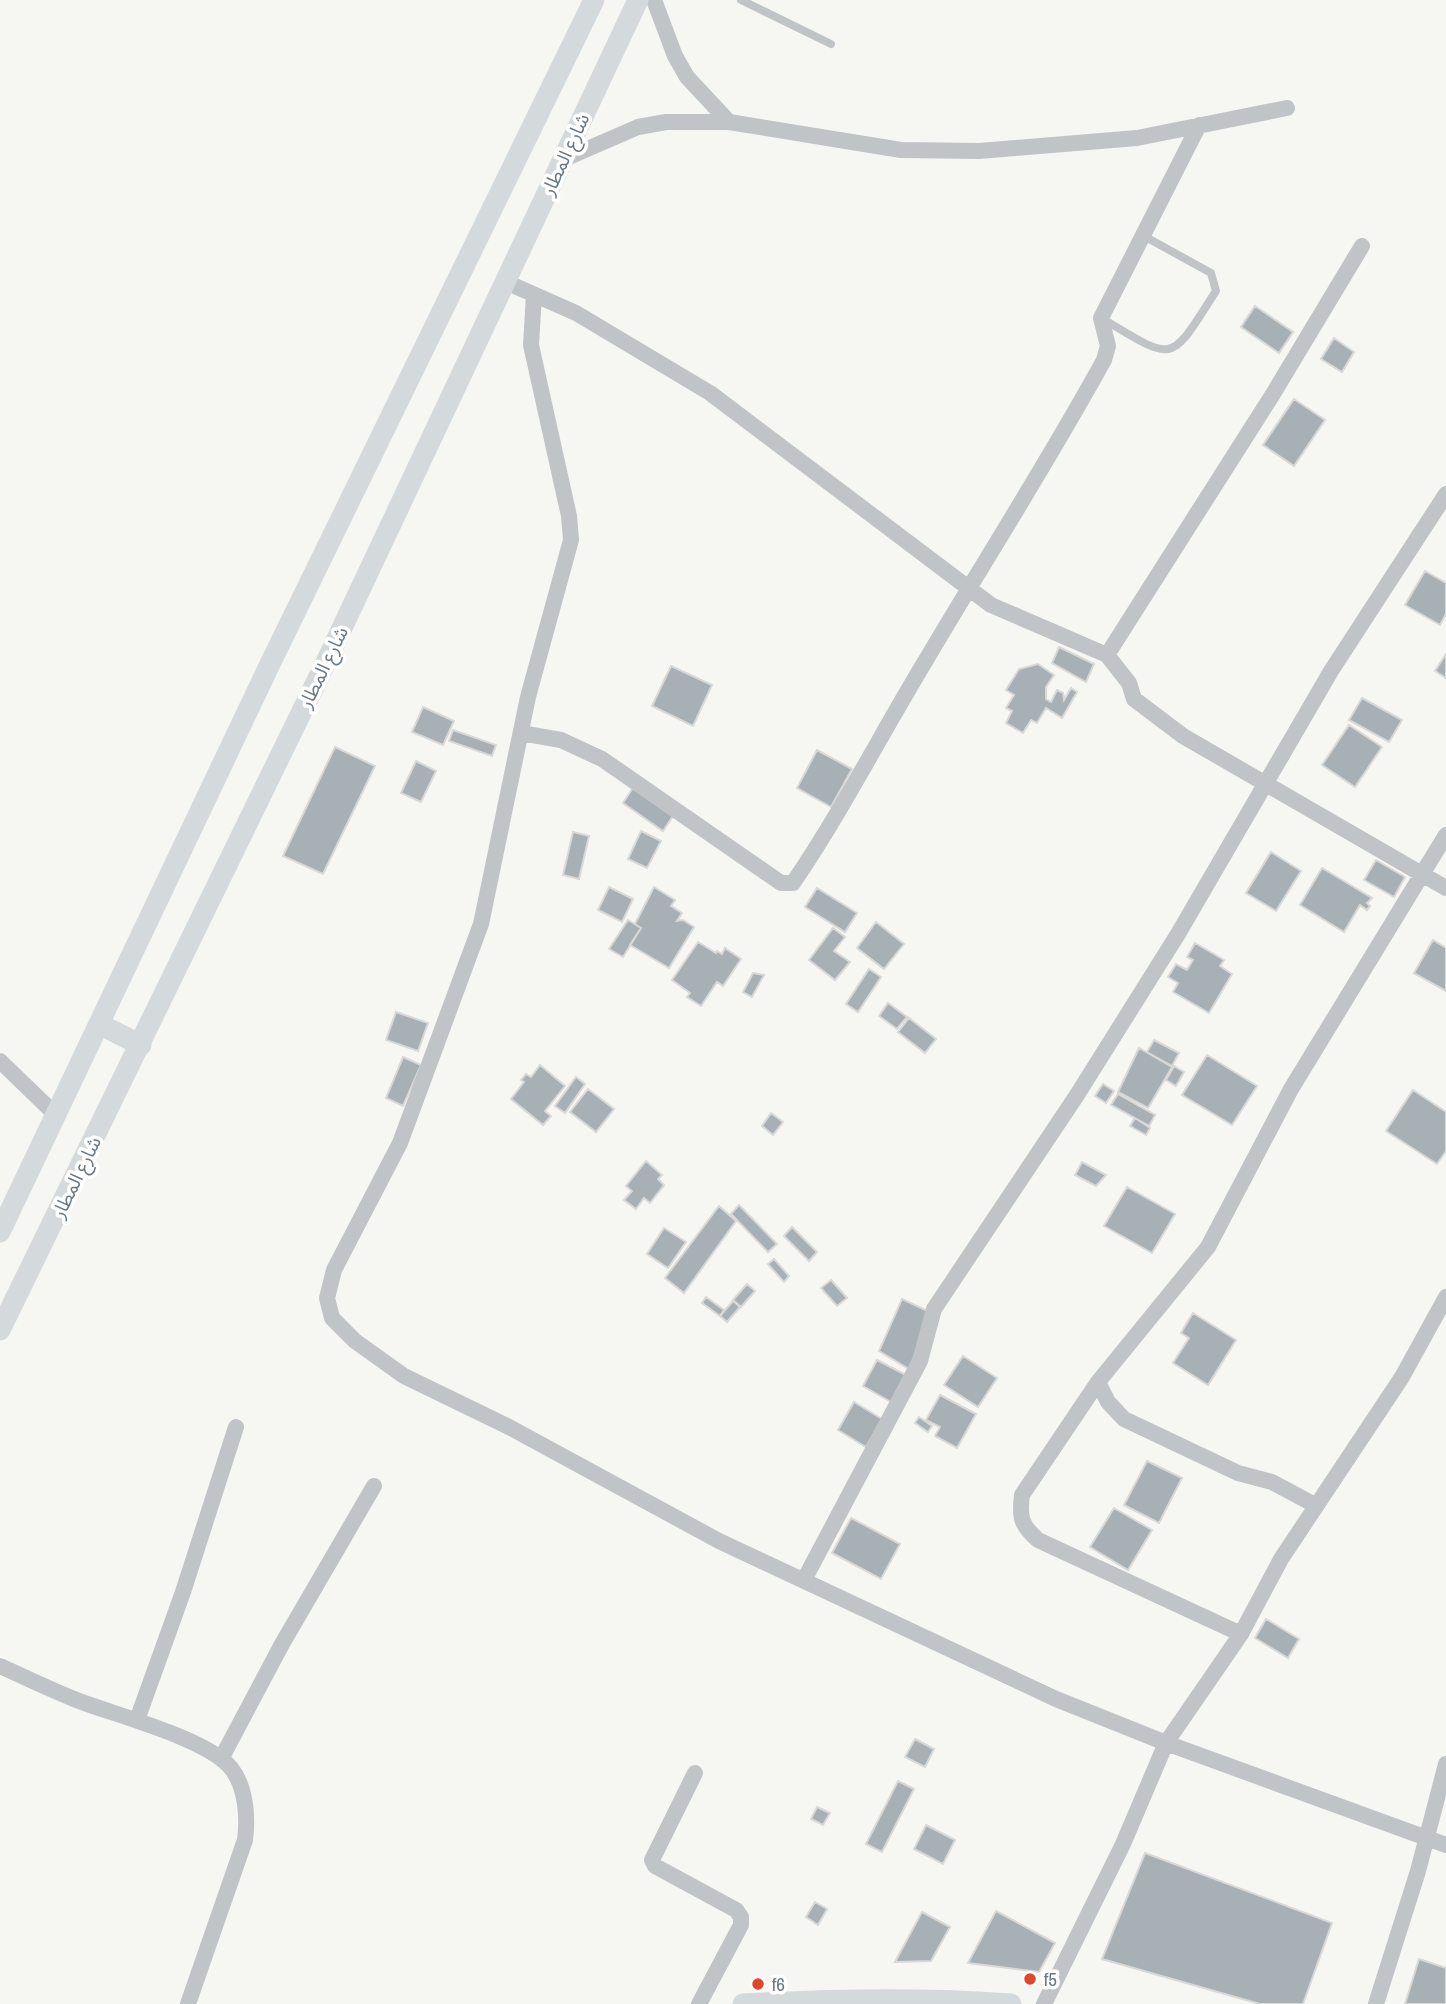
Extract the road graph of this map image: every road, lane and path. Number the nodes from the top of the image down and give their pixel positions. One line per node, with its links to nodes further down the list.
1 (594, 0): 23 (street)
2 (638, 0): 9 (street, شارع المطار)
3 (654, 0): 7 (street)
4 (741, 0): 5 (lane)
5 (831, 44)
6 (1287, 108): 8 (street)
7 (729, 122): 8 (street); 9 (street)
8 (1199, 125): 10 (street)
9 (562, 160): 12 (street, شارع المطار)
10 (1142, 235): 14 (street); 14 (lane)
11 (1362, 246): 17 (street)
12 (506, 282): 13 (street); 24 (street, شارع المطار)
13 (534, 295): 16 (street); 18 (street)
14 (1101, 318): 16 (street)
15 (1446, 495): 19 (street)
16 (969, 589): 17 (street); 18 (street)
17 (1107, 655): 19 (street)
18 (521, 733): 34 (street)
19 (1268, 784): 21 (street); 34 (street)
20 (1446, 835): 21 (street)
21 (1423, 874): 22 (street); 30 (street)
22 (1446, 888)
23 (99, 1024): 24 (street); 26 (street)
24 (141, 1045): 29 (street, شارع المطار)
25 (0, 1061): 26 (street)
26 (56, 1115): 27 (street)
27 (0, 1232)
28 (1446, 1297): 33 (street)
29 (0, 1330)
30 (1098, 1382): 33 (street); 35 (street)
31 (236, 1427): 37 (street)
32 (374, 1486): 39 (street)
33 (1315, 1505): 35 (street)
34 (804, 1580): 38 (street)
35 (1241, 1634): 38 (street)
36 (0, 1666): 37 (street)
37 (137, 1720): 39 (street)
38 (1166, 1743): 42 (street); 48 (street)
39 (220, 1759): 44 (street)
40 (1446, 1764): 42 (street)
41 (695, 1773): 45 (street)
42 (1427, 1838): 43 (street); 49 (street)
43 (1446, 1844)
44 (188, 2004)
45 (699, 2004)
46 (743, 2004): 47 (street)
47 (1011, 2004)
48 (1044, 2004)
49 (1376, 2004)

